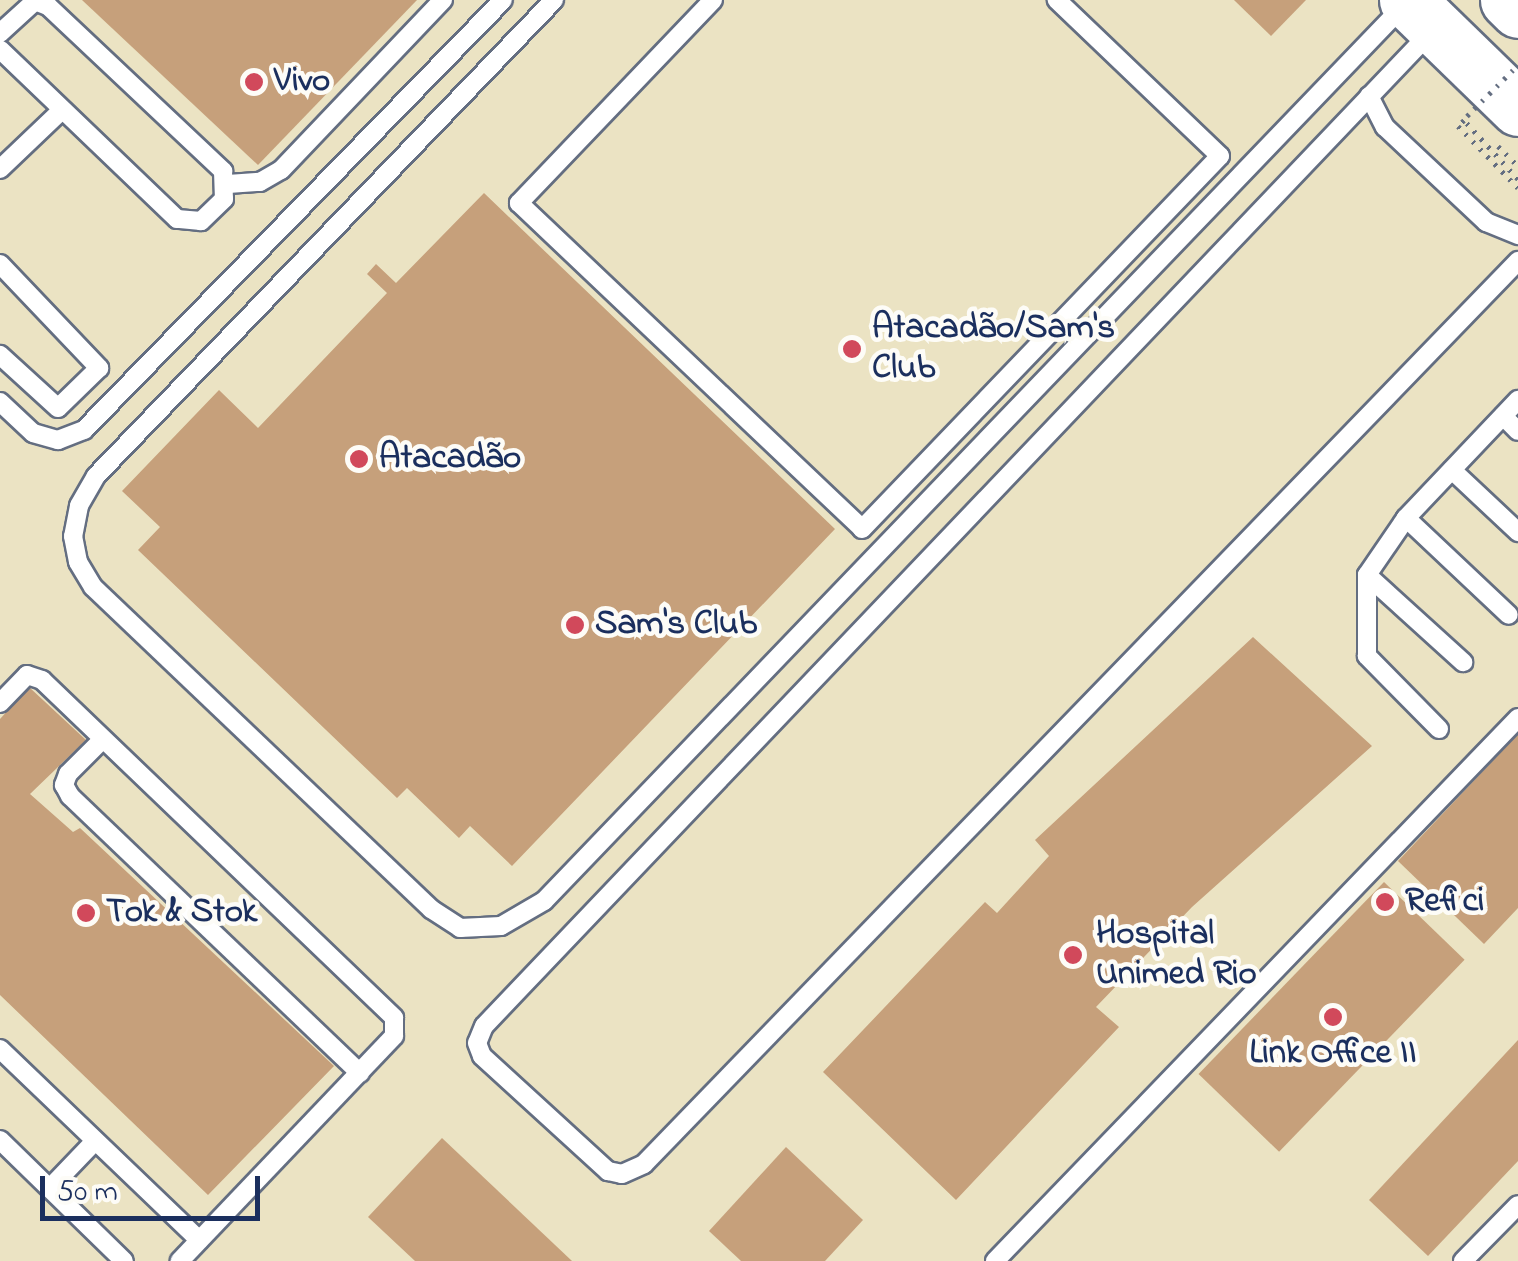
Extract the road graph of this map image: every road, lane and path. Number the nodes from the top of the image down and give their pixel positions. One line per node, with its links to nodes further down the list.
1 (444, 0): 17 (lane)
2 (502, 0): 24 (lane)
3 (554, 0): 7 (lane)
4 (714, 0): 5 (lane)
5 (1057, 0)
6 (1508, 0): 8 (highway)
7 (1416, 10): 12 (lane); 14 (highway)
8 (1518, 10)
9 (0, 33): 17 (lane)
10 (0, 49): 13 (lane)
11 (1518, 64): 14 (path, bridge)
12 (1369, 96): 19 (lane); 20 (lane)
13 (61, 110): 15 (lane); 17 (lane)
14 (1493, 112)
15 (0, 169)
16 (1518, 180): 18 (path)
17 (228, 184)
18 (1518, 188)
19 (1518, 234)
20 (1518, 261)
21 (0, 264): 22 (lane)
22 (0, 355)
23 (1518, 400): 25 (lane)
24 (0, 402)
25 (1503, 416): 26 (lane); 27 (lane)
26 (1518, 430)
27 (1452, 470): 28 (lane); 29 (lane)
28 (1406, 518): 30 (lane); 31 (lane)
29 (1518, 532)
30 (1367, 575): 32 (lane); 35 (lane)
31 (1509, 615)
32 (1463, 662)
33 (3, 700): 36 (lane)
34 (1518, 718): 46 (lane)
35 (1439, 729)
36 (102, 740): 38 (lane); 38 (lane)
37 (0, 1050): 40 (lane)
38 (360, 1073): 43 (lane)
39 (0, 1140): 41 (lane)
40 (96, 1141): 41 (lane); 43 (lane)
41 (50, 1188): 44 (lane)
42 (1518, 1205): 47 (lane)
43 (200, 1240): 45 (lane)
44 (124, 1261)
45 (180, 1261)
46 (996, 1261)
47 (1464, 1261)

